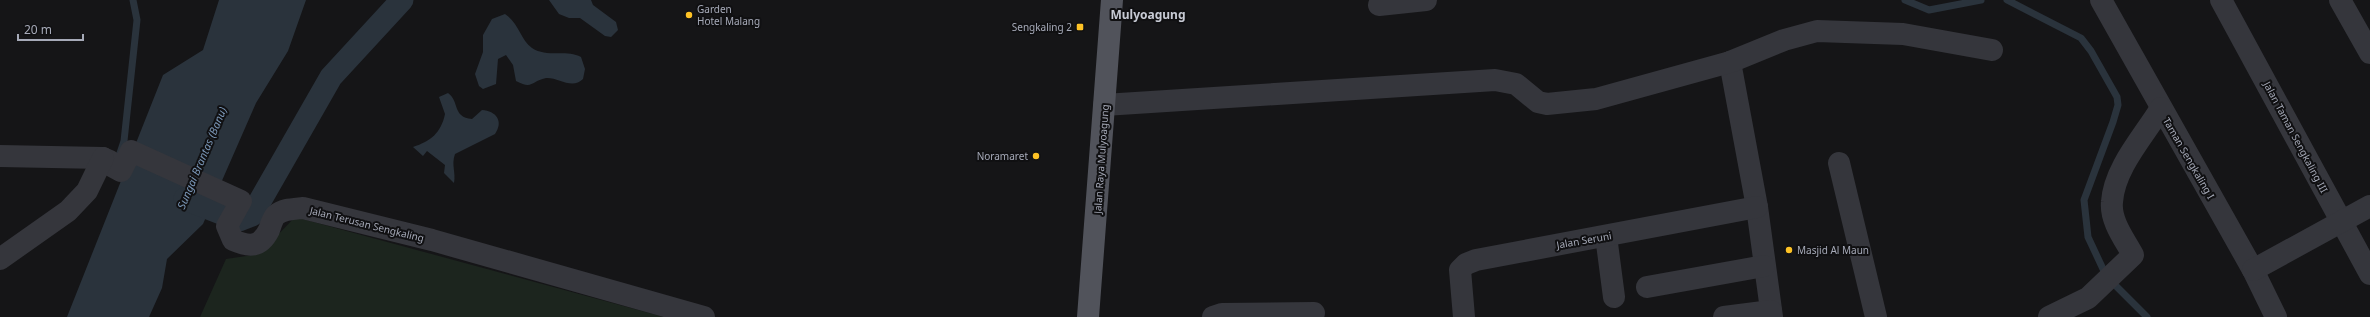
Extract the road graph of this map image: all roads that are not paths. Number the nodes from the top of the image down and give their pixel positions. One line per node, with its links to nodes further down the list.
1 (1112, 0): 10 (main road, Jalan Raya Mulyoagung)
2 (1426, 0): 6 (street)
3 (2101, 0): 11 (street, Taman Sengkaling I)
4 (2221, 0): 17 (street, Jalan Taman Sengkaling III)
5 (2340, 0): 8 (street)
6 (1379, 5)
7 (1992, 50): 9 (street)
8 (2370, 53)
9 (1730, 62): 10 (street); 16 (street)
10 (1104, 105): 29 (main road, Jalan Raya Mulyoagung)
11 (2161, 108): 21 (street, Taman Sengkaling I); 27 (street)
12 (0, 156): 13 (street)
13 (103, 158): 19 (street); 28 (street, Jalan Terusan Sengkaling)
14 (1839, 163): 33 (street)
15 (2370, 206): 17 (street)
16 (1757, 207): 18 (street, Jalan Seruni); 20 (street)
17 (2341, 223): 21 (street); 22 (street, Jalan Taman Sengkaling III)
18 (1606, 236): 24 (street); 31 (street, Jalan Seruni)
19 (0, 259)
20 (1764, 266): 23 (street); 26 (street)
21 (2253, 270): 34 (street, Taman Sengkaling I)
22 (2370, 274)
23 (1647, 287)
24 (1614, 297)
25 (1314, 313): 30 (street)
26 (1772, 314): 32 (street)
27 (2051, 316)
28 (704, 317)
29 (1088, 317)
30 (1213, 317)
31 (1464, 317)
32 (1724, 317)
33 (1876, 317)
34 (2276, 317)

